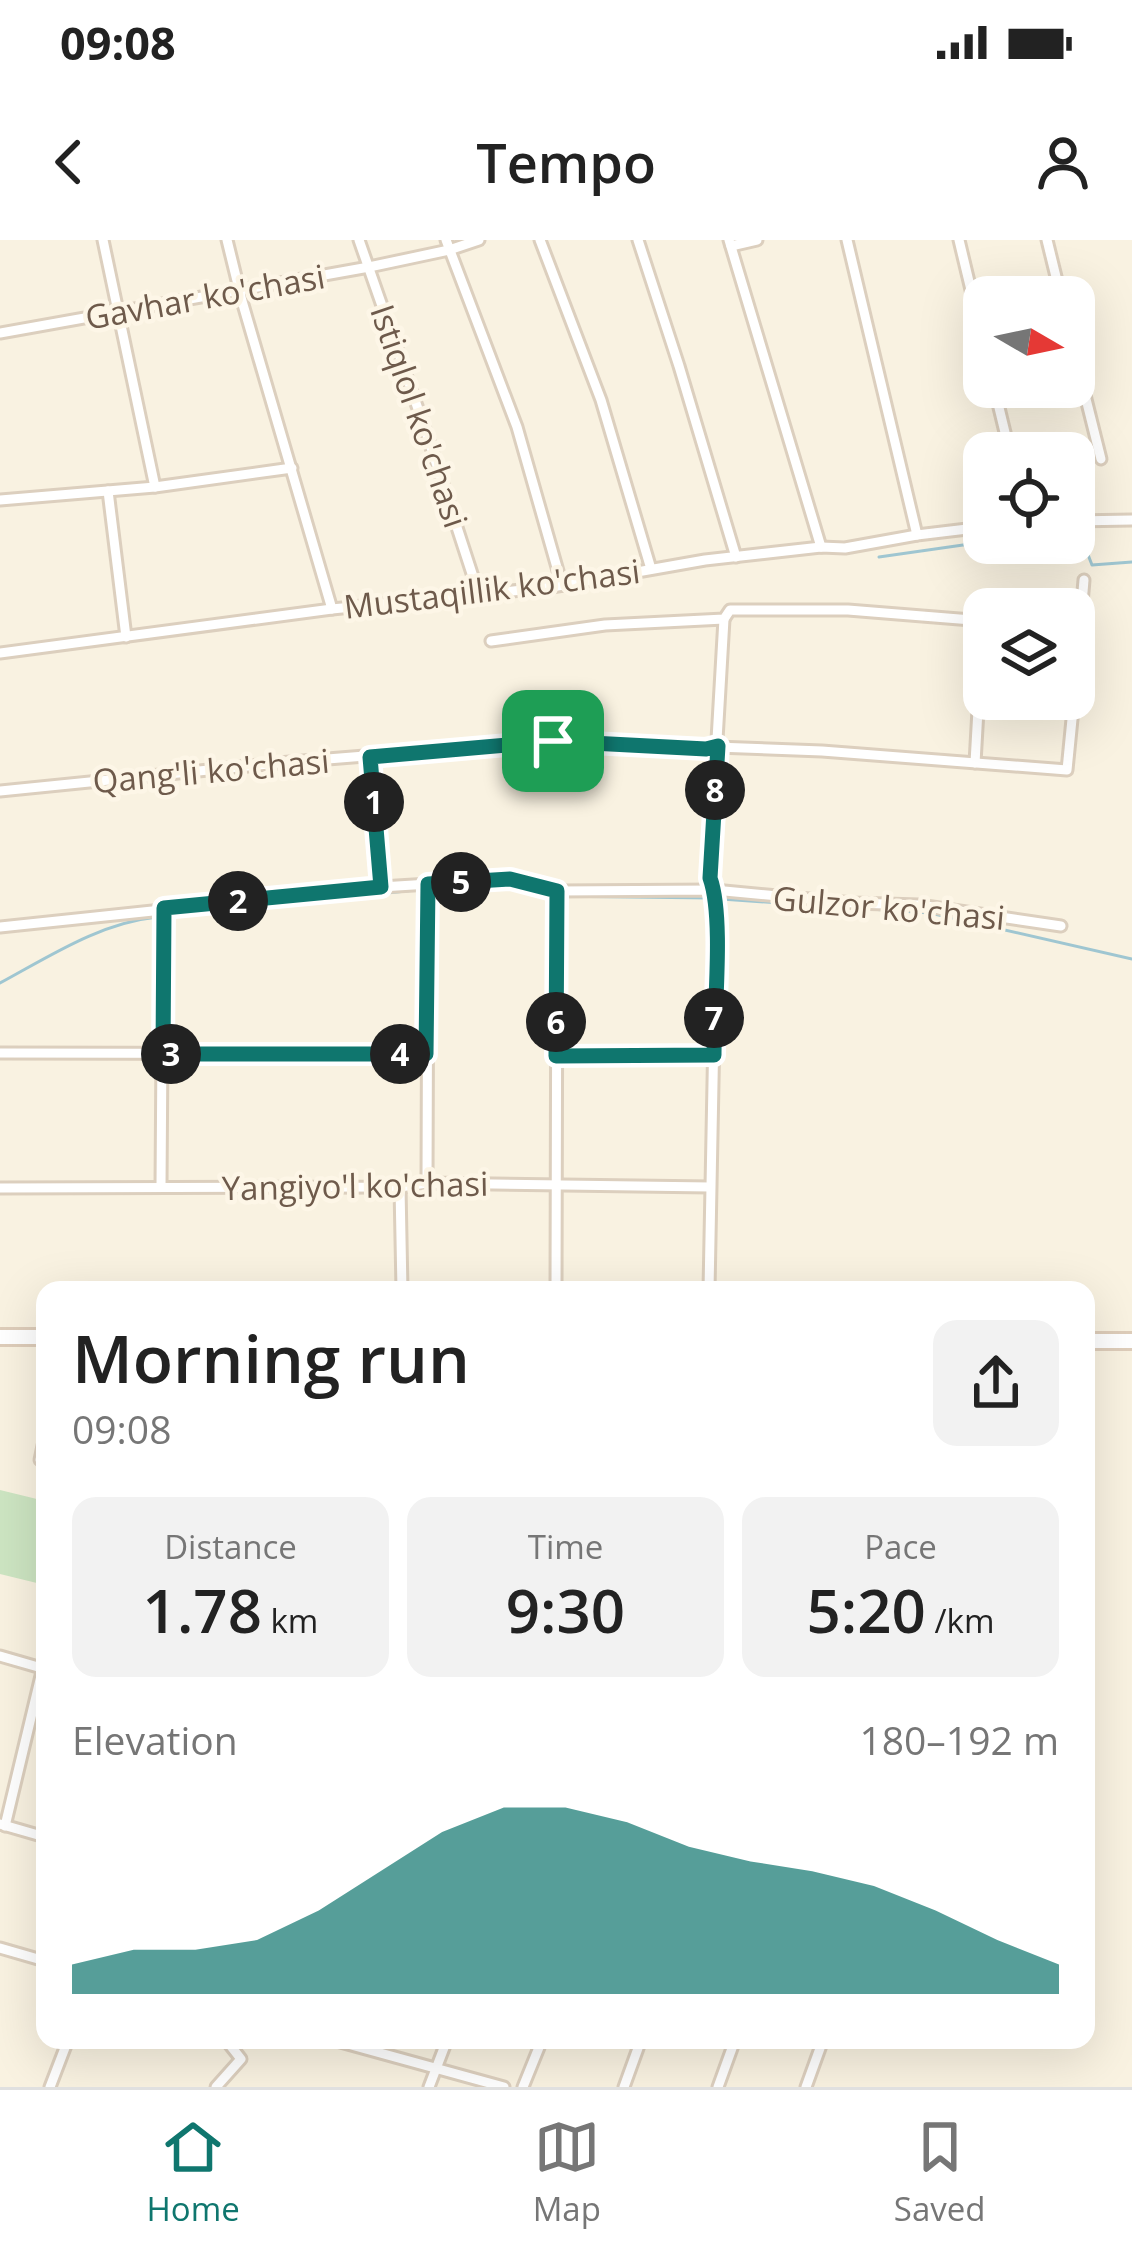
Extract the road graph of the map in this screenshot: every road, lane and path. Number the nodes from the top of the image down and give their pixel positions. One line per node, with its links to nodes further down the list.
1 (103, 240): 17 (street)
2 (227, 240): 16 (street)
3 (359, 240): 13 (street, Istiqlol ko'chasi)
4 (479, 240): 12 (street, Gavhar ko'chasi)
5 (540, 240): 31 (street)
6 (638, 240): 30 (street)
7 (757, 240): 11 (street)
8 (847, 240): 28 (street)
9 (959, 240): 14 (street)
10 (1046, 240): 15 (street)
11 (730, 243): 29 (street)
12 (447, 245): 13 (street, Gavhar ko'chasi); 33 (street)
13 (369, 268): 16 (street, Gavhar ko'chasi); 35 (street, Istiqlol ko'chasi)
14 (968, 276)
15 (1055, 276)
16 (240, 291): 17 (street, Gavhar ko'chasi); 21 (street)
17 (120, 314): 18 (street, Gavhar ko'chasi); 22 (street)
18 (0, 333)
19 (1088, 408): 20 (street)
20 (1101, 459)
21 (292, 468): 22 (street); 36 (street)
22 (155, 487): 23 (street)
23 (108, 491): 24 (street); 39 (street)
24 (0, 500)
25 (1132, 520): 26 (street)
26 (1095, 521)
27 (963, 530): 28 (street, Mustaqillik ko'chasi)
28 (917, 535): 29 (street, Mustaqillik ko'chasi)
29 (821, 548): 30 (street, Mustaqillik ko'chasi)
30 (736, 556): 31 (street, Mustaqillik ko'chasi)
31 (651, 569): 33 (street, Mustaqillik ko'chasi)
32 (1084, 580): 34 (street)
33 (562, 585): 35 (street, Mustaqillik ko'chasi)
34 (1083, 588)
35 (478, 592): 36 (street, Mustaqillik ko'chasi)
36 (332, 609): 39 (street, Mustaqillik ko'chasi)
37 (724, 619): 38 (street, Mustaqillik ko'chasi); 40 (street, Mustaqillik ko'chasi); 44 (street)
38 (963, 619)
39 (127, 637): 41 (street, Mustaqillik ko'chasi)
40 (491, 641)
41 (0, 653)
42 (977, 720): 46 (street)
43 (1072, 720): 46 (street, Qang'li ko'chasi)
44 (718, 746): 45 (street, Qang'li ko'chasi); 46 (street, Qang'li ko'chasi); 50 (street)
45 (370, 757): 47 (street, Qang'li ko'chasi); 49 (street)
46 (975, 764)
47 (0, 791)
48 (428, 884): 49 (street, Gulzor ko'chasi); 51 (street, Gulzor ko'chasi); 57 (street)
49 (381, 887): 52 (street, Gulzor ko'chasi)
50 (714, 890): 51 (street, Gulzor ko'chasi); 54 (street, Gulzor ko'chasi); 58 (street)
51 (557, 891): 59 (street)
52 (164, 908): 53 (street, Gulzor ko'chasi); 56 (street)
53 (0, 926)
54 (1061, 926)
55 (0, 1053): 56 (street)
56 (163, 1054): 57 (street); 62 (street)
57 (426, 1054): 60 (street)
58 (714, 1055): 59 (street); 64 (street)
59 (556, 1056): 61 (street)
60 (427, 1184): 61 (street, Yangiyo'l ko'chasi); 63 (street, Yangiyo'l ko'chasi)
61 (555, 1185): 64 (street, Yangiyo'l ko'chasi); 67 (street)
62 (161, 1187): 63 (street, Yangiyo'l ko'chasi); 65 (street, Yangiyo'l ko'chasi)
63 (400, 1187): 66 (street)
64 (710, 1187): 68 (street)
65 (0, 1188)
66 (402, 1281)
67 (556, 1281)
68 (709, 1281)
69 (0, 1337): 70 (main road)
70 (36, 1337)
71 (1095, 1341): 72 (main road)
72 (1132, 1341)
73 (0, 1656): 74 (street)
74 (36, 1663)
75 (36, 1696): 76 (street)
76 (3, 1825): 77 (street)
77 (36, 1834)
78 (0, 1948): 79 (street)
79 (36, 1958)
80 (65, 2049): 89 (street)
81 (233, 2049): 90 (street)
82 (371, 2049): 88 (street)
83 (444, 2049): 88 (street)
84 (539, 2049): 93 (street)
85 (638, 2049): 94 (street)
86 (732, 2049): 95 (street)
87 (820, 2049): 96 (street)
88 (436, 2069): 91 (street); 92 (street)
89 (50, 2087)
90 (216, 2087)
91 (429, 2087)
92 (504, 2087)
93 (524, 2087)
94 (623, 2087)
95 (718, 2087)
96 (806, 2087)

